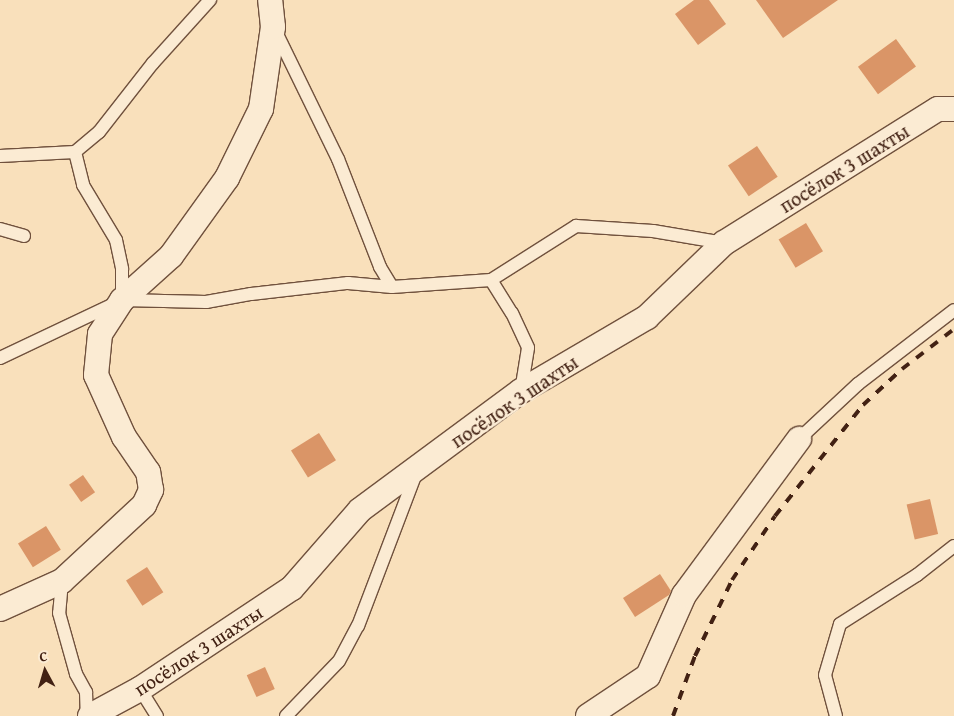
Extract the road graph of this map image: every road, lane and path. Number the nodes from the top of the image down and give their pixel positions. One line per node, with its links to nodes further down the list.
1 (210, 0): 5 (lane)
2 (270, 0): 3 (street)
3 (273, 28): 11 (lane); 12 (street)
4 (954, 108): 9 (street, посёлок 3 шахты)
5 (75, 152): 6 (lane); 12 (lane)
6 (0, 156)
7 (0, 229): 8 (lane)
8 (24, 236)
9 (724, 244): 10 (lane); 15 (street, посёлок 3 шахты)
10 (491, 280): 11 (lane); 15 (lane)
11 (392, 286): 12 (lane)
12 (122, 300): 14 (lane); 19 (street)
13 (954, 310): 16 (lane)
14 (0, 358)
15 (521, 391): 17 (street, посёлок 3 шахты)
16 (799, 439): 25 (street)
17 (420, 466): 21 (street, посёлок 3 шахты); 24 (lane)
18 (954, 546): 26 (lane)
19 (62, 581): 20 (street); 22 (lane)
20 (0, 609)
21 (140, 689): 22 (street, посёлок 3 шахты); 23 (lane)
22 (89, 716)
23 (156, 716)
24 (286, 716)
25 (588, 716)
26 (836, 716)

